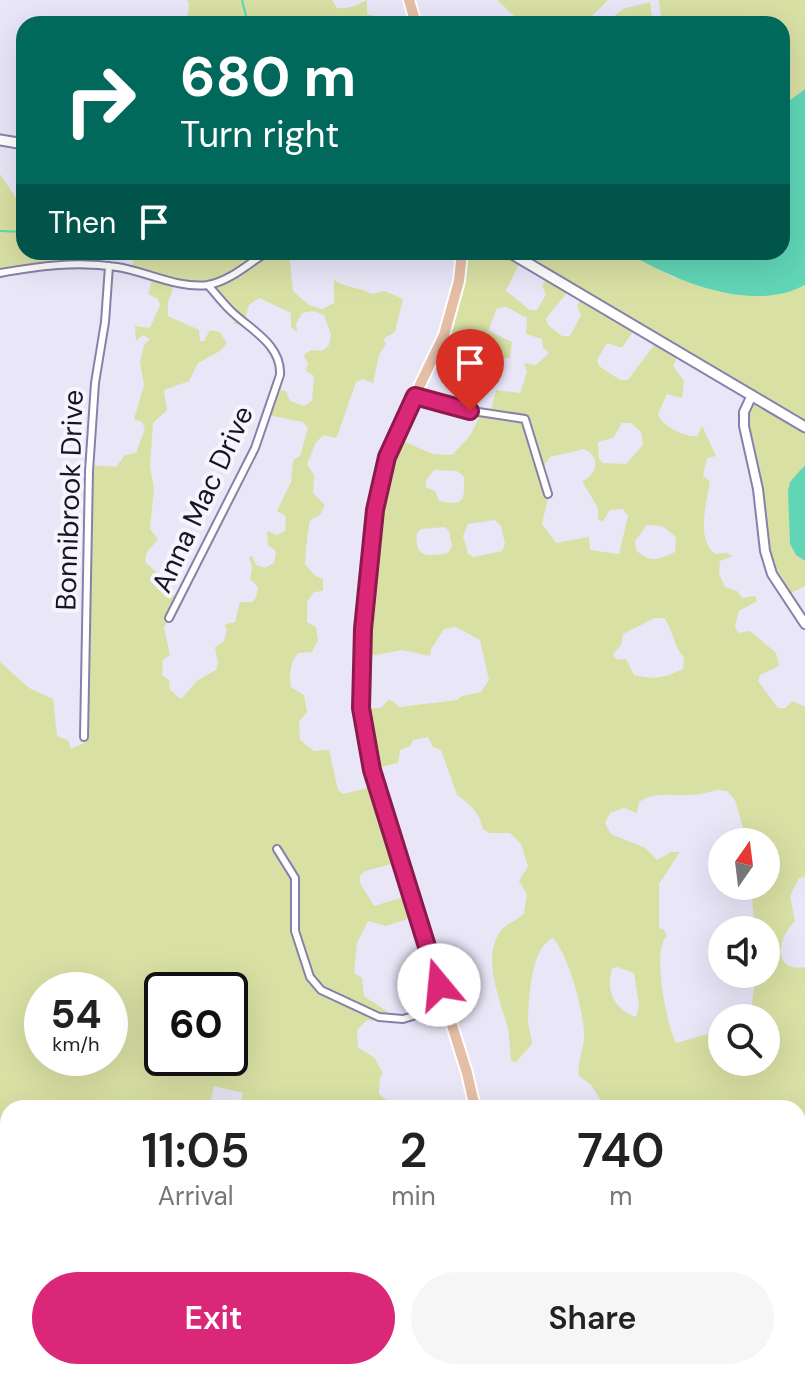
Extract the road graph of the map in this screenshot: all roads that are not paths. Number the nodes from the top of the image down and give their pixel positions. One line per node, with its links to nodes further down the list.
1 (255, 260): 6 (street)
2 (461, 260): 8 (main road)
3 (523, 260): 7 (main road)
4 (109, 266): 5 (street); 6 (street); 13 (street, Bonnibrook Drive)
5 (0, 273)
6 (208, 285): 11 (street, Anna Mac Drive)
7 (752, 395): 9 (main road); 12 (street)
8 (415, 396): 10 (street); 15 (main road)
9 (805, 427)
10 (548, 494)
11 (169, 618)
12 (805, 624)
13 (84, 737)
14 (277, 849): 15 (street)
15 (446, 1006): 16 (main road)
16 (473, 1100)

